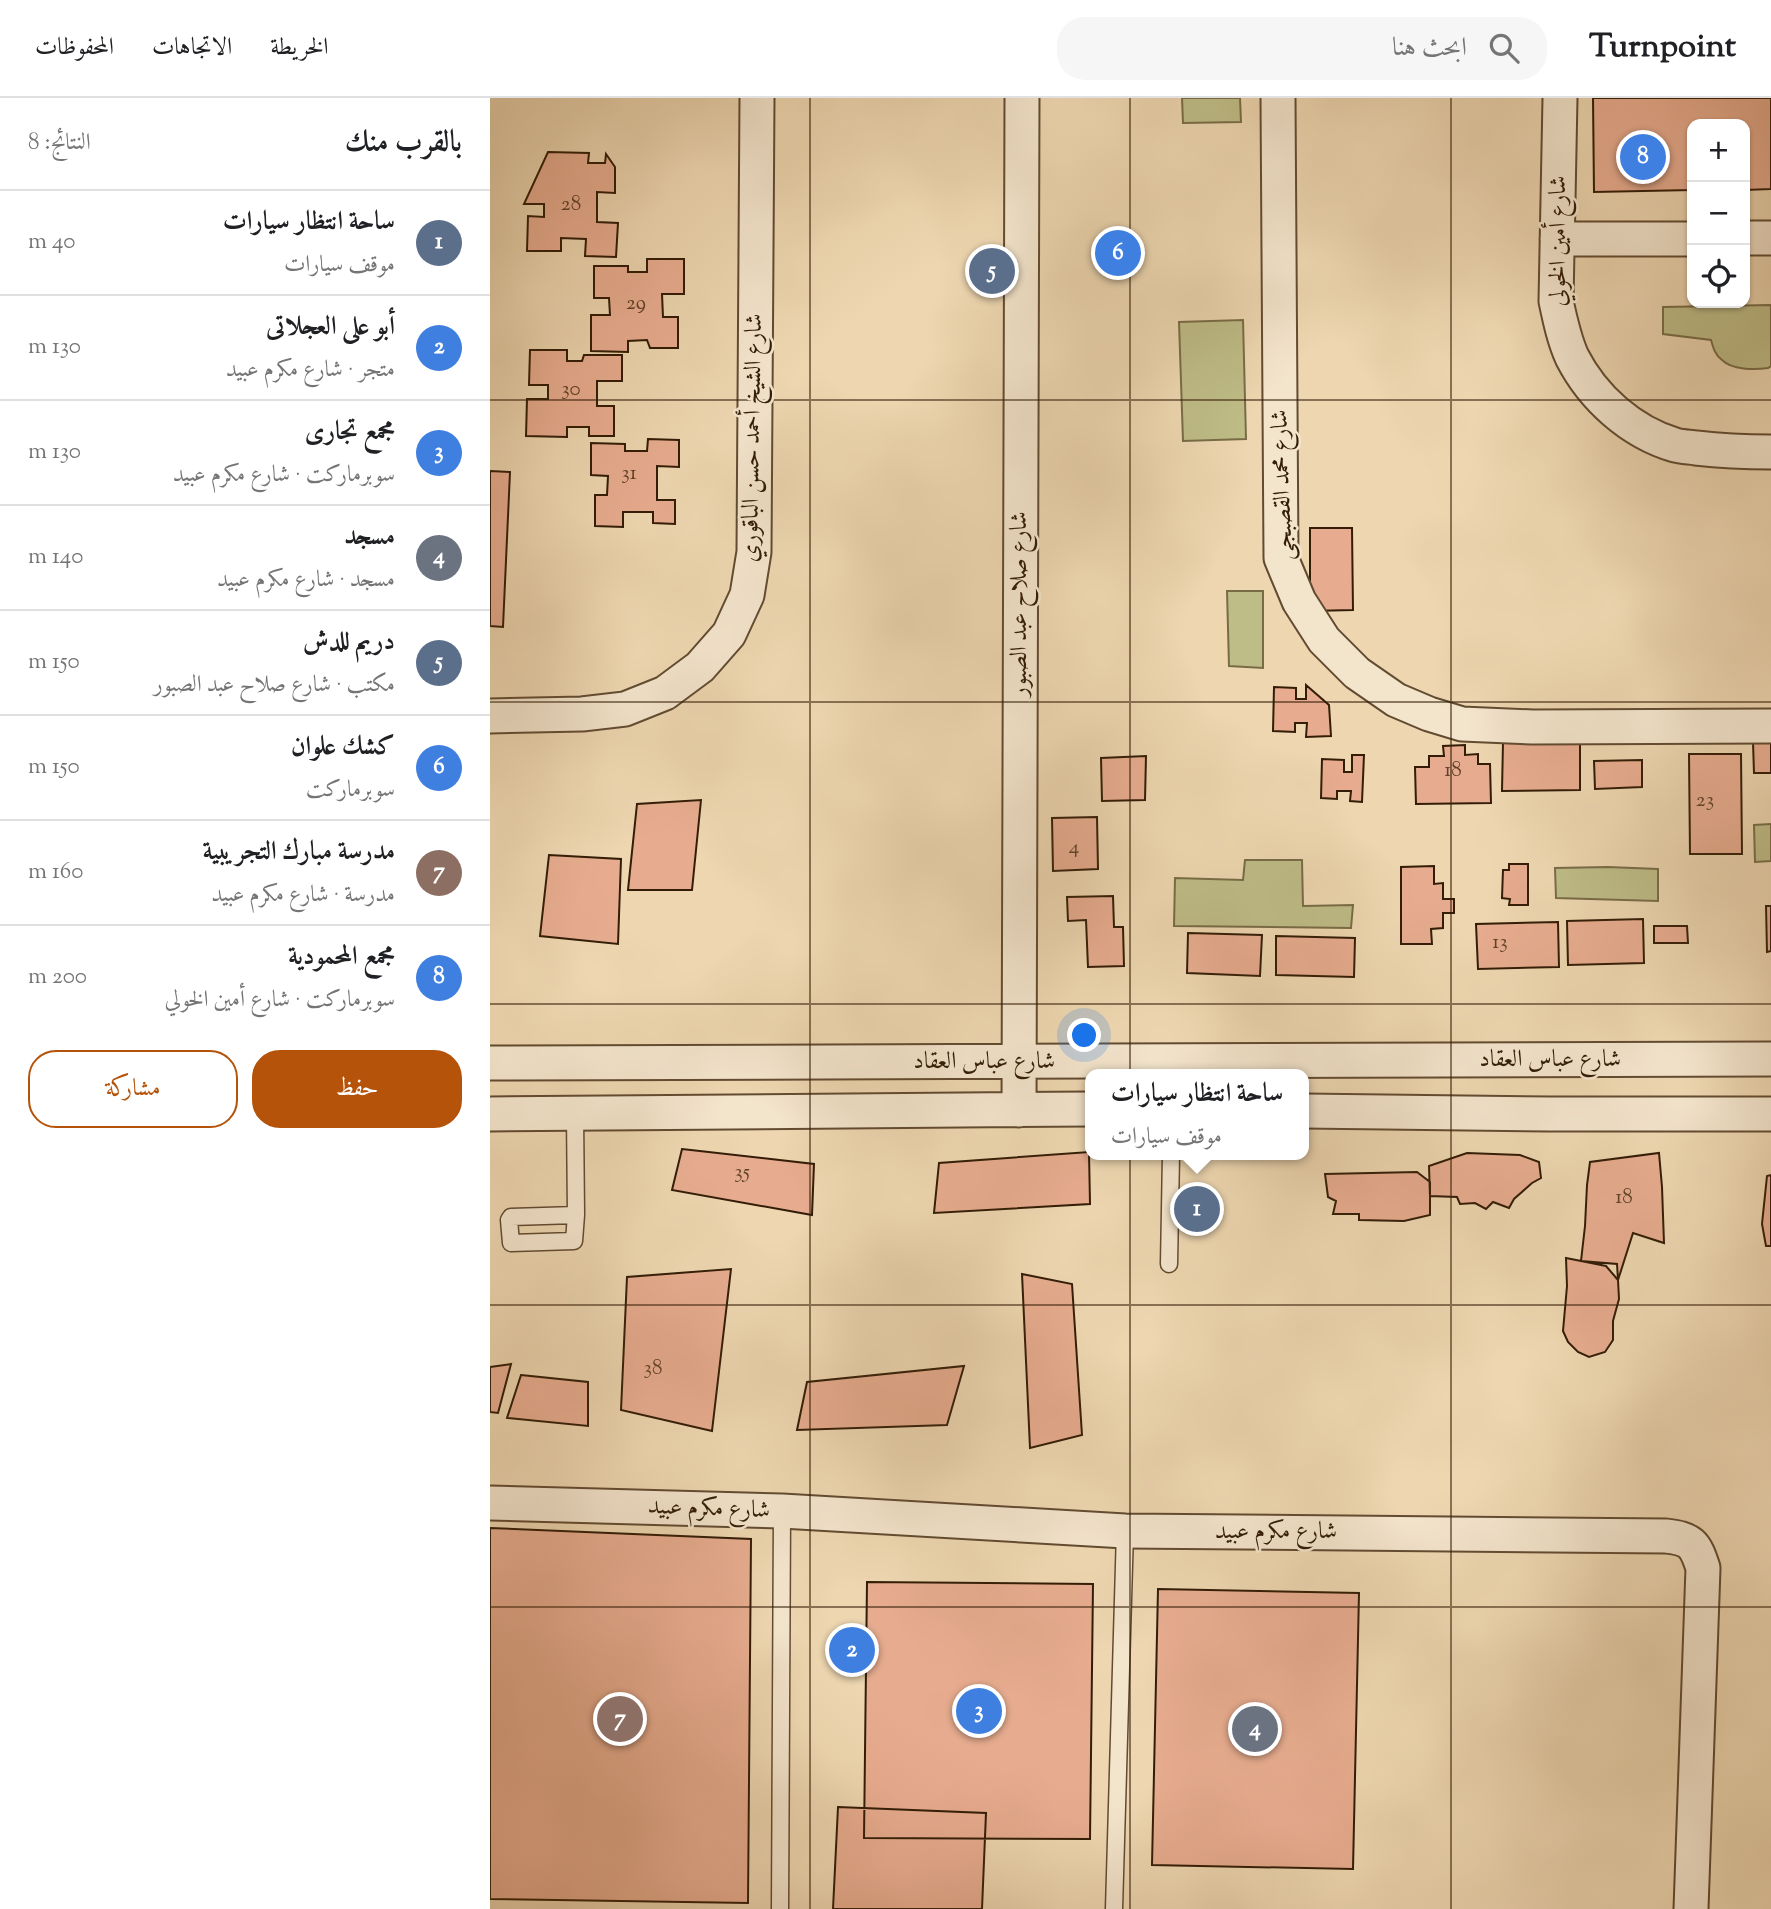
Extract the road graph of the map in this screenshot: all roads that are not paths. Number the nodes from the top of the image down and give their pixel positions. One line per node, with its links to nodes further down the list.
1 (757, 98): 10 (street, شارع الشيخ أحمد حسن الباقوري)
2 (1022, 98): 13 (street, شارع صلاح عبد الصبور)
3 (1278, 98): 11 (street, شارع محمد القصبجى)
4 (1560, 98): 5 (street, شارع أمين الخولي)
5 (1558, 239): 6 (street); 9 (street, شارع أمين الخولي)
6 (1687, 239)
7 (1750, 239): 8 (street)
8 (1771, 239)
9 (1771, 452)
10 (490, 716)
11 (1771, 726)
12 (1771, 1059): 13 (street, شارع عباس العقاد)
13 (1018, 1062): 14 (street, شارع عباس العقاد); 16 (street, شارع صلاح عبد الصبور)
14 (490, 1063)
15 (1085, 1109): 16 (street, شارع عباس العقاد)
16 (1018, 1110): 19 (street, شارع عباس العقاد)
17 (1309, 1111): 20 (street)
18 (490, 1114): 19 (street, شارع عباس العقاد)
19 (575, 1114): 22 (lane)
20 (1771, 1114)
21 (1171, 1160): 23 (lane)
22 (576, 1215)
23 (1169, 1264)
24 (490, 1503): 25 (street, شارع مكرم عبيد)
25 (782, 1511): 26 (street, شارع مكرم عبيد); 27 (lane)
26 (1125, 1531): 28 (lane); 29 (street, شارع مكرم عبيد)
27 (780, 1909)
28 (1114, 1909)
29 (1691, 1909)

